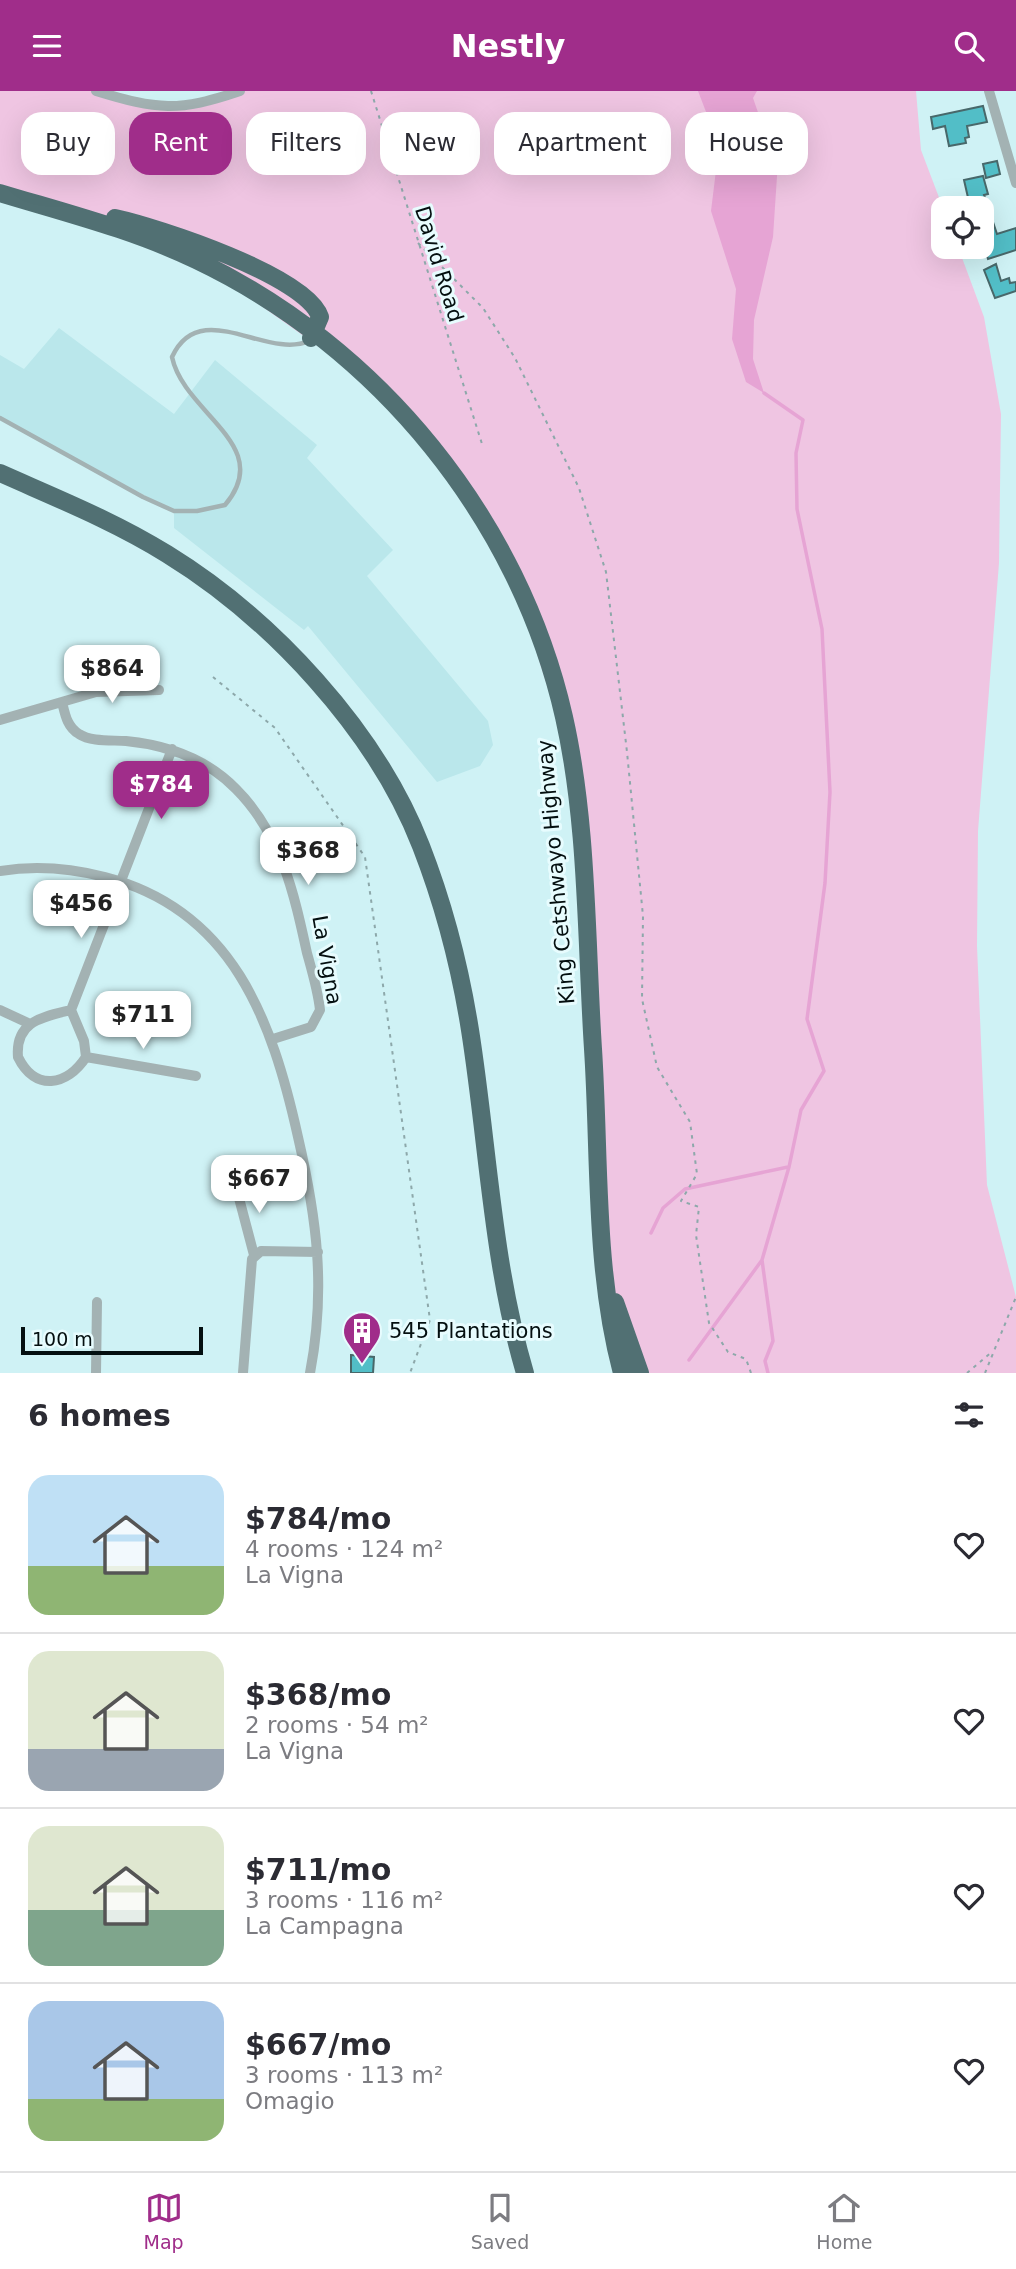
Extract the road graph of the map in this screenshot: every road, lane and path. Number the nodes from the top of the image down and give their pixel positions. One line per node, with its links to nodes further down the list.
1 (96, 91): 2 (street)
2 (240, 91)
3 (371, 91): 7 (path, David Road)
4 (989, 91): 5 (street)
5 (1016, 183)
6 (0, 193): 8 (highway, King Cetshwayo Highway)
7 (418, 243): 10 (path, David Road); 39 (path)
8 (313, 335): 9 (lane); 28 (highway, King Cetshwayo Highway)
9 (0, 418)
10 (482, 444)
11 (0, 473): 36 (highway)
12 (213, 677): 35 (path)
13 (159, 690): 14 (street)
14 (62, 702): 15 (street); 16 (street, La Vigna)
15 (0, 720)
16 (172, 749): 18 (street); 22 (street, La Vigna)
17 (0, 871): 18 (street)
18 (121, 881): 20 (street); 22 (street)
19 (0, 1010): 21 (street)
20 (71, 1010): 21 (street); 23 (street)
21 (28, 1023): 23 (street)
22 (273, 1039): 26 (street)
23 (86, 1058): 24 (street)
24 (196, 1076)
25 (235, 1183): 27 (street)
26 (318, 1252): 27 (street); 34 (street)
27 (254, 1255): 33 (street)
28 (608, 1286): 37 (highway, King Cetshwayo Highway); 38 (highway)
29 (1016, 1297): 31 (path)
30 (97, 1302): 32 (street)
31 (994, 1351): 40 (path); 41 (path)
32 (96, 1373)
33 (243, 1373)
34 (310, 1373)
35 (410, 1373)
36 (525, 1373)
37 (622, 1373)
38 (640, 1373)
39 (751, 1373)
40 (967, 1373)
41 (985, 1373)

